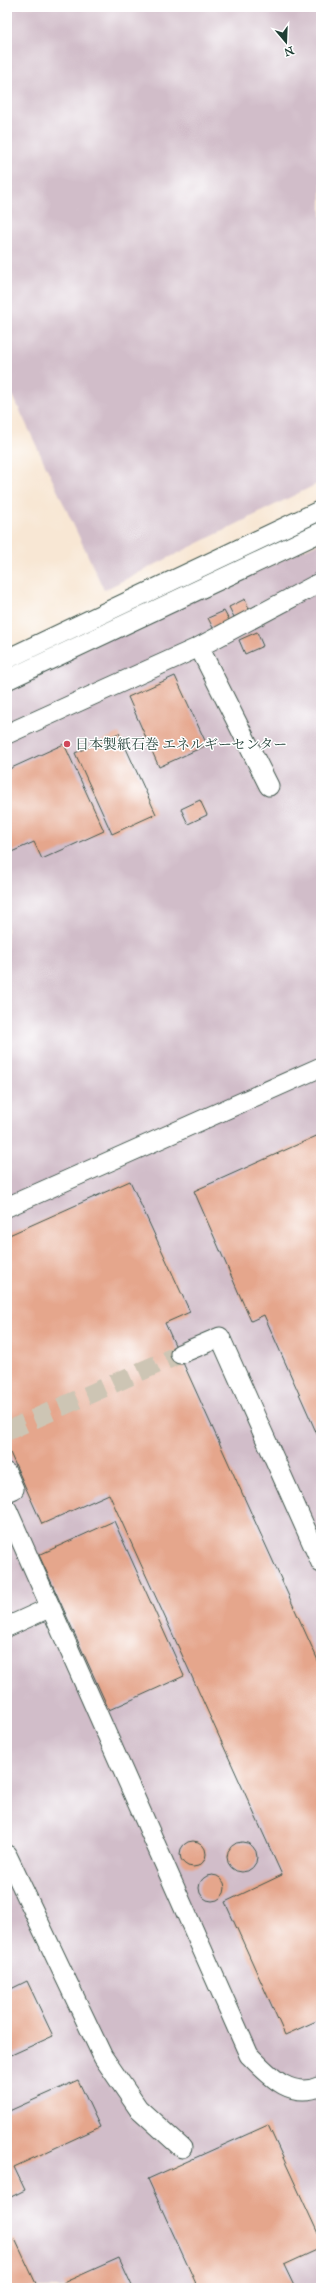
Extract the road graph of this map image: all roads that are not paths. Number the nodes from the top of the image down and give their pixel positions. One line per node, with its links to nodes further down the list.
1 (321, 510): 5 (street)
2 (321, 532): 6 (street)
3 (321, 582): 4 (street)
4 (199, 647): 7 (street); 8 (street)
5 (7, 659)
6 (7, 680)
7 (7, 734)
8 (269, 786)
9 (321, 1068): 10 (street)
10 (7, 1207)
11 (180, 1354): 15 (street)
12 (7, 1473): 13 (street)
13 (7, 1492)
14 (7, 1510): 16 (street)
15 (321, 1563)
16 (51, 1607): 17 (street); 19 (street)
17 (7, 1626)
18 (8, 1861): 20 (street)
19 (321, 2086)
20 (182, 2148)

